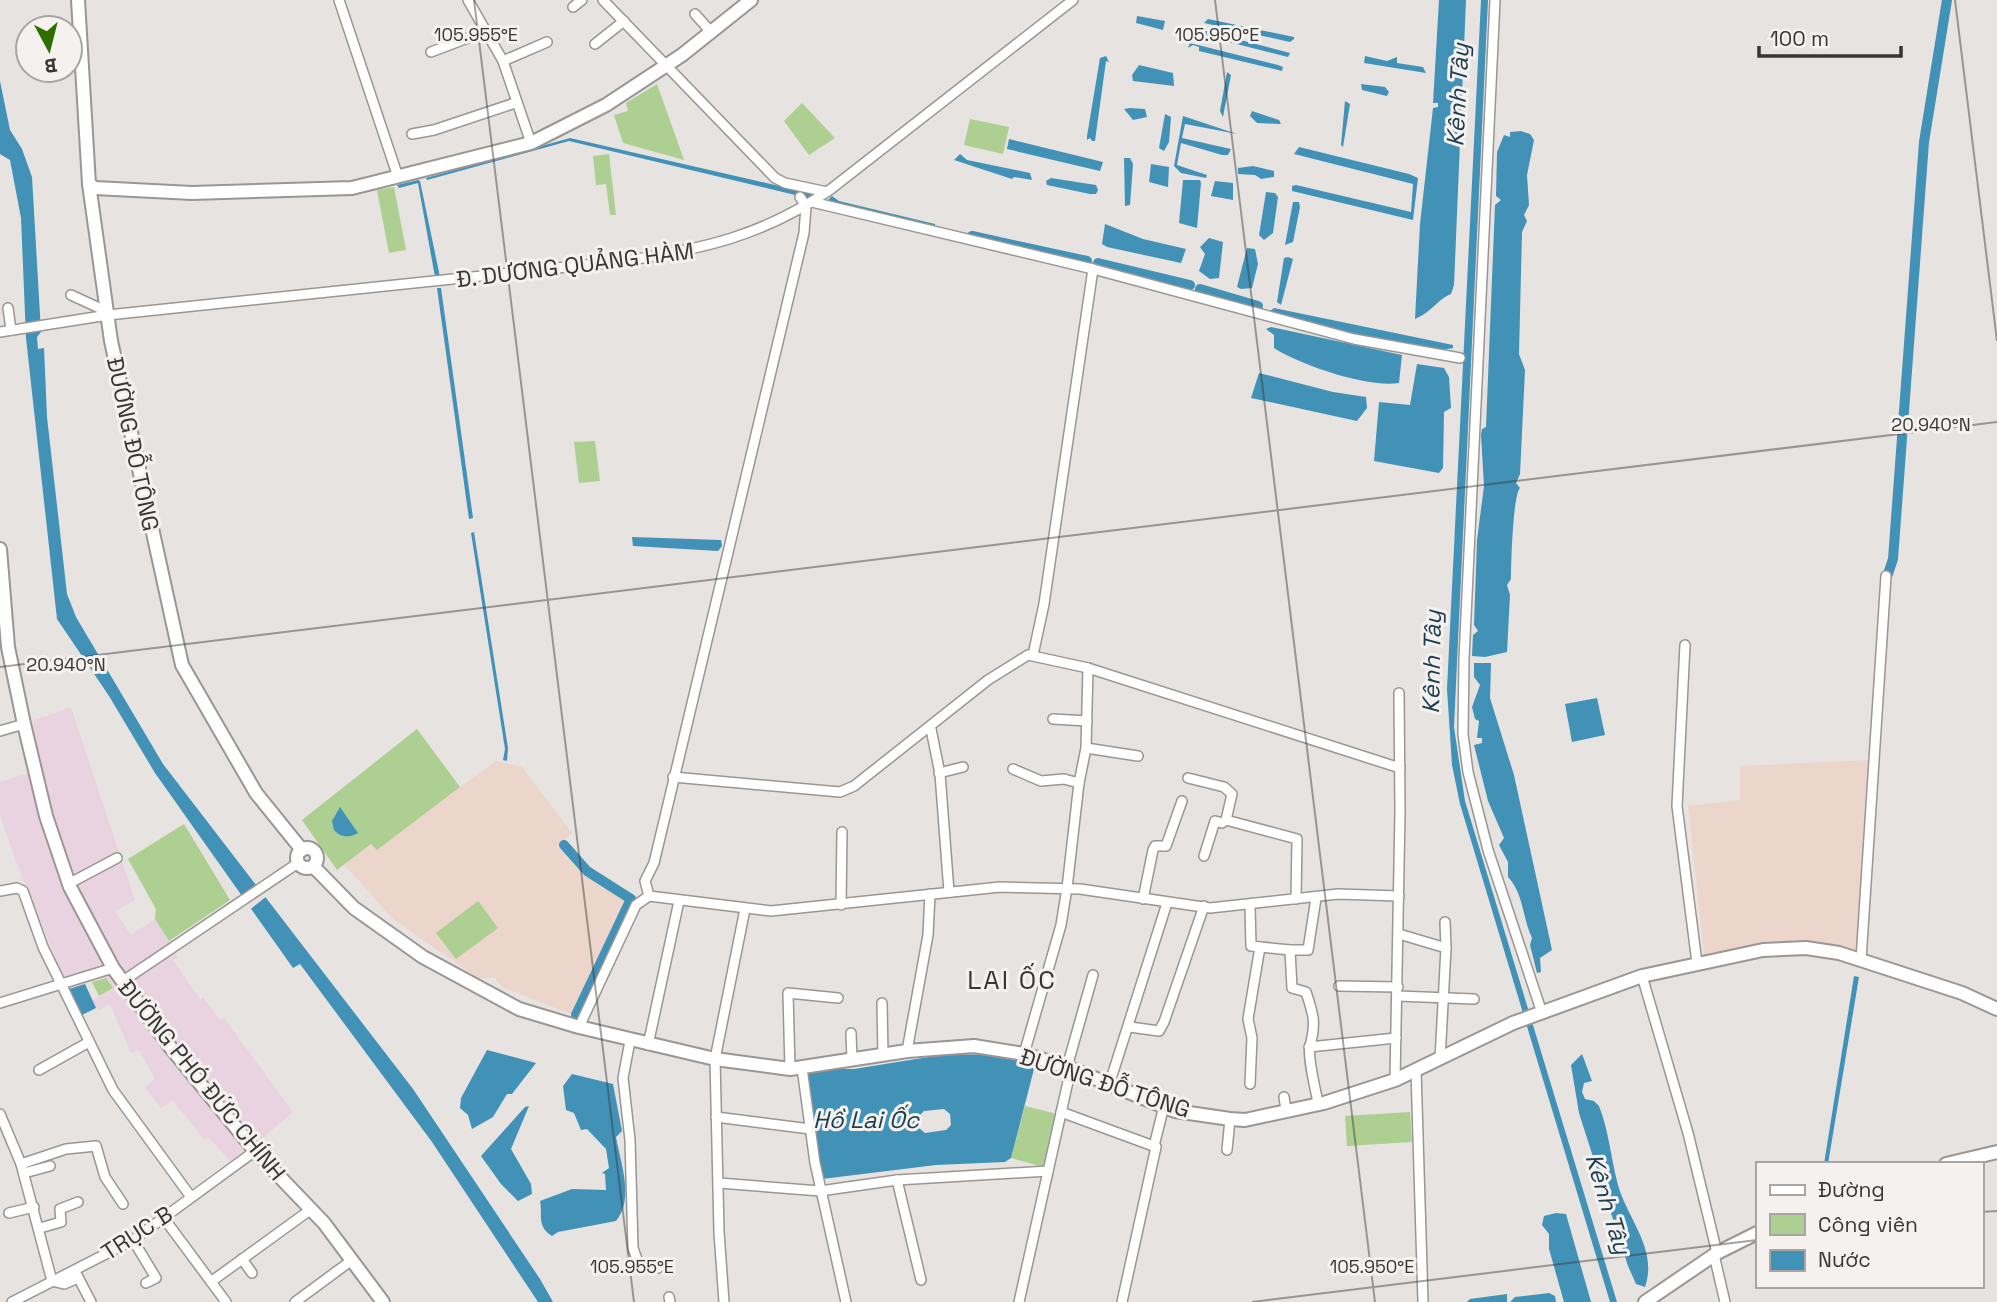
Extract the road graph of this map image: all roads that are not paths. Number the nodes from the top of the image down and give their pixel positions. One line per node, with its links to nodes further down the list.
1 (78, 0): 23 (main road, ĐƯỜNG ĐỖ TÔNG)
2 (339, 0): 22 (street)
3 (468, 0): 12 (street)
4 (582, 0): 9 (street)
5 (603, 0): 11 (street)
6 (751, 0): 13 (main road)
7 (1073, 0): 24 (street, Đ. DƯƠNG QUẢNG HÀM)
8 (1495, 0): 97 (street)
9 (573, 7)
10 (695, 14): 13 (street)
11 (624, 21): 15 (street); 18 (street)
12 (486, 30): 16 (street); 17 (street)
13 (716, 33): 18 (main road)
14 (547, 42): 17 (street)
15 (595, 44)
16 (431, 52)
17 (503, 61): 19 (street)
18 (666, 65): 21 (main road); 24 (street)
19 (515, 103): 20 (street); 21 (street)
20 (412, 134)
21 (531, 143): 22 (main road)
22 (398, 177): 23 (main road)
23 (89, 184): 30 (main road, ĐƯỜNG ĐỖ TÔNG)
24 (827, 191): 26 (street, Đ. DƯƠNG QUẢNG HÀM)
25 (800, 197): 26 (street)
26 (809, 204): 27 (street); 30 (street, Đ. DƯƠNG QUẢNG HÀM); 52 (street)
27 (1093, 269): 33 (street); 38 (street)
28 (71, 295): 30 (street)
29 (8, 307): 31 (street)
30 (108, 313): 31 (street, Đ. DƯƠNG QUẢNG HÀM); 58 (main road, ĐƯỜNG ĐỖ TÔNG)
31 (13, 330): 32 (street, Đ. DƯƠNG QUẢNG HÀM)
32 (0, 332)
33 (1460, 358)
34 (0, 549): 37 (main road, ĐƯỜNG PHÓ ĐỨC CHÍNH)
35 (1886, 576): 82 (street)
36 (1685, 646): 83 (street)
37 (4, 648): 43 (main road, ĐƯỜNG PHÓ ĐỨC CHÍNH)
38 (1033, 655): 39 (street); 44 (street)
39 (1088, 668): 42 (street); 49 (street)
40 (1399, 693): 49 (street)
41 (1053, 719): 42 (street)
42 (1087, 721): 46 (street)
43 (24, 724): 45 (street); 61 (main road, ĐƯỜNG PHÓ ĐỨC CHÍNH)
44 (931, 729): 51 (street); 52 (street)
45 (0, 731)
46 (1086, 748): 47 (street); 54 (street)
47 (1138, 756)
48 (963, 767): 51 (street)
49 (1399, 768): 67 (street)
50 (1013, 769): 54 (street)
51 (939, 773): 64 (street)
52 (673, 777): 66 (street)
53 (1188, 778): 56 (street)
54 (1079, 783): 62 (street)
55 (1182, 801): 69 (street)
56 (1226, 820): 59 (street); 70 (street)
57 (842, 832): 73 (street)
58 (300, 856): 87 (street); 98 (main road, ĐƯỜNG ĐỖ TÔNG)
59 (1204, 856)
60 (117, 858): 61 (street)
61 (70, 883): 84 (main road, ĐƯỜNG PHÓ ĐỨC CHÍNH)
62 (1068, 888): 64 (street); 69 (street); 108 (street)
63 (0, 891): 88 (street)
64 (949, 892): 65 (street)
65 (930, 894): 73 (street); 106 (street)
66 (649, 896): 71 (street); 98 (street)
67 (1399, 896): 68 (street); 78 (street)
68 (1315, 898): 70 (street); 81 (street)
69 (1143, 899): 72 (street)
70 (1296, 899): 75 (street)
71 (679, 901): 76 (street); 104 (street)
72 (1167, 903): 74 (street); 99 (street)
73 (841, 905): 76 (street)
74 (1204, 906): 75 (street); 99 (street)
75 (1250, 906): 79 (street)
76 (745, 909): 109 (street)
77 (1445, 922): 80 (street)
78 (1399, 934): 80 (street); 90 (street)
79 (1260, 947): 81 (street); 118 (street)
80 (1446, 948): 92 (street)
81 (1290, 950): 105 (street)
82 (1861, 960): 83 (main road, ĐƯỜNG ĐỖ TÔNG); 96 (main road, ĐƯỜNG ĐỖ TÔNG)
83 (1697, 963): 86 (main road, ĐƯỜNG ĐỖ TÔNG)
84 (113, 968): 87 (main road, ĐƯỜNG PHÓ ĐỨC CHÍNH); 88 (street)
85 (1093, 975): 112 (street)
86 (1642, 976): 97 (main road, ĐƯỜNG ĐỖ TÔNG); 147 (street)
87 (122, 981): 128 (main road, ĐƯỜNG PHÓ ĐỨC CHÍNH)
88 (62, 985): 94 (street); 103 (street)
89 (1339, 986): 90 (street)
90 (1398, 991): 92 (street); 101 (street)
91 (838, 998): 113 (street)
92 (1444, 998): 93 (street); 110 (street)
93 (1474, 999)
94 (0, 1003)
95 (882, 1003): 107 (street)
96 (1997, 1009)
97 (1541, 1013): 110 (main road, ĐƯỜNG ĐỖ TÔNG)
98 (579, 1027): 102 (main road, ĐƯỜNG ĐỖ TÔNG)
99 (1130, 1027): 117 (street)
100 (851, 1033): 111 (street)
101 (1396, 1038): 105 (street); 116 (street)
102 (630, 1041): 104 (main road, ĐƯỜNG ĐỖ TÔNG); 150 (street)
103 (89, 1042): 114 (street); 137 (street)
104 (648, 1045): 109 (main road, ĐƯỜNG ĐỖ TÔNG)
105 (1309, 1046): 119 (street)
106 (907, 1051): 107 (main road, ĐƯỜNG ĐỖ TÔNG); 108 (main road, ĐƯỜNG ĐỖ TÔNG)
107 (883, 1054): 111 (main road, ĐƯỜNG ĐỖ TÔNG)
108 (1024, 1054): 112 (main road, ĐƯỜNG ĐỖ TÔNG)
109 (716, 1059): 113 (main road, ĐƯỜNG ĐỖ TÔNG); 123 (street)
110 (1440, 1059): 115 (main road, ĐƯỜNG ĐỖ TÔNG)
111 (852, 1060): 113 (main road, ĐƯỜNG ĐỖ TÔNG)
112 (1069, 1067): 117 (main road, ĐƯỜNG ĐỖ TÔNG); 121 (street)
113 (796, 1069): 125 (street)
114 (39, 1070)
115 (1416, 1070): 116 (main road, ĐƯỜNG ĐỖ TÔNG); 166 (street)
116 (1395, 1080): 119 (main road, ĐƯỜNG ĐỖ TÔNG)
117 (1110, 1082): 120 (main road, ĐƯỜNG ĐỖ TÔNG)
118 (1250, 1084)
119 (1318, 1103): 124 (main road, ĐƯỜNG ĐỖ TÔNG)
120 (1164, 1106): 124 (main road, ĐƯỜNG ĐỖ TÔNG); 126 (street)
121 (1061, 1112): 126 (street); 133 (street)
122 (0, 1115): 132 (street)
123 (716, 1117): 125 (street); 135 (street)
124 (1230, 1119): 127 (street)
125 (810, 1129): 136 (street)
126 (1154, 1146): 165 (street)
127 (1227, 1150)
128 (255, 1151): 137 (street, TRỤC B); 141 (main road, ĐƯỜNG PHÓ ĐỨC CHÍNH)
129 (1997, 1152): 130 (main road)
130 (1954, 1162)
131 (50, 1166): 132 (street)
132 (23, 1168): 139 (street); 140 (street)
133 (1048, 1171): 134 (street); 164 (street)
134 (897, 1180): 136 (street); 153 (street)
135 (719, 1183): 136 (street); 162 (street)
136 (820, 1191): 163 (street)
137 (191, 1197): 143 (street, TRỤC B)
138 (78, 1202): 144 (street)
139 (123, 1205)
140 (34, 1207): 142 (street); 144 (street)
141 (310, 1210): 148 (street); 149 (main road, ĐƯỜNG PHÓ ĐỨC CHÍNH)
142 (9, 1213)
143 (163, 1217): 146 (street, TRỤC B); 155 (street)
144 (40, 1228): 154 (street)
145 (1756, 1234): 147 (main road)
146 (133, 1240): 152 (street, TRỤC B); 156 (street)
147 (1716, 1254): 167 (main road); 168 (street)
148 (242, 1259): 151 (street); 155 (street)
149 (352, 1260): 160 (street); 161 (main road, ĐƯỜNG PHÓ ĐỨC CHÍNH)
150 (658, 1268)
151 (252, 1273)
152 (77, 1274): 154 (street, TRỤC B); 158 (street)
153 (920, 1280)
154 (52, 1281): 157 (street, TRỤC B)
155 (212, 1281): 159 (street)
156 (146, 1283)
157 (12, 1302)
158 (90, 1302)
159 (226, 1302)
160 (295, 1302)
161 (383, 1302)
162 (724, 1302)
163 (846, 1302)
164 (1019, 1302)
165 (1122, 1302)
166 (1423, 1302)
167 (1645, 1302)
168 (1725, 1302)

